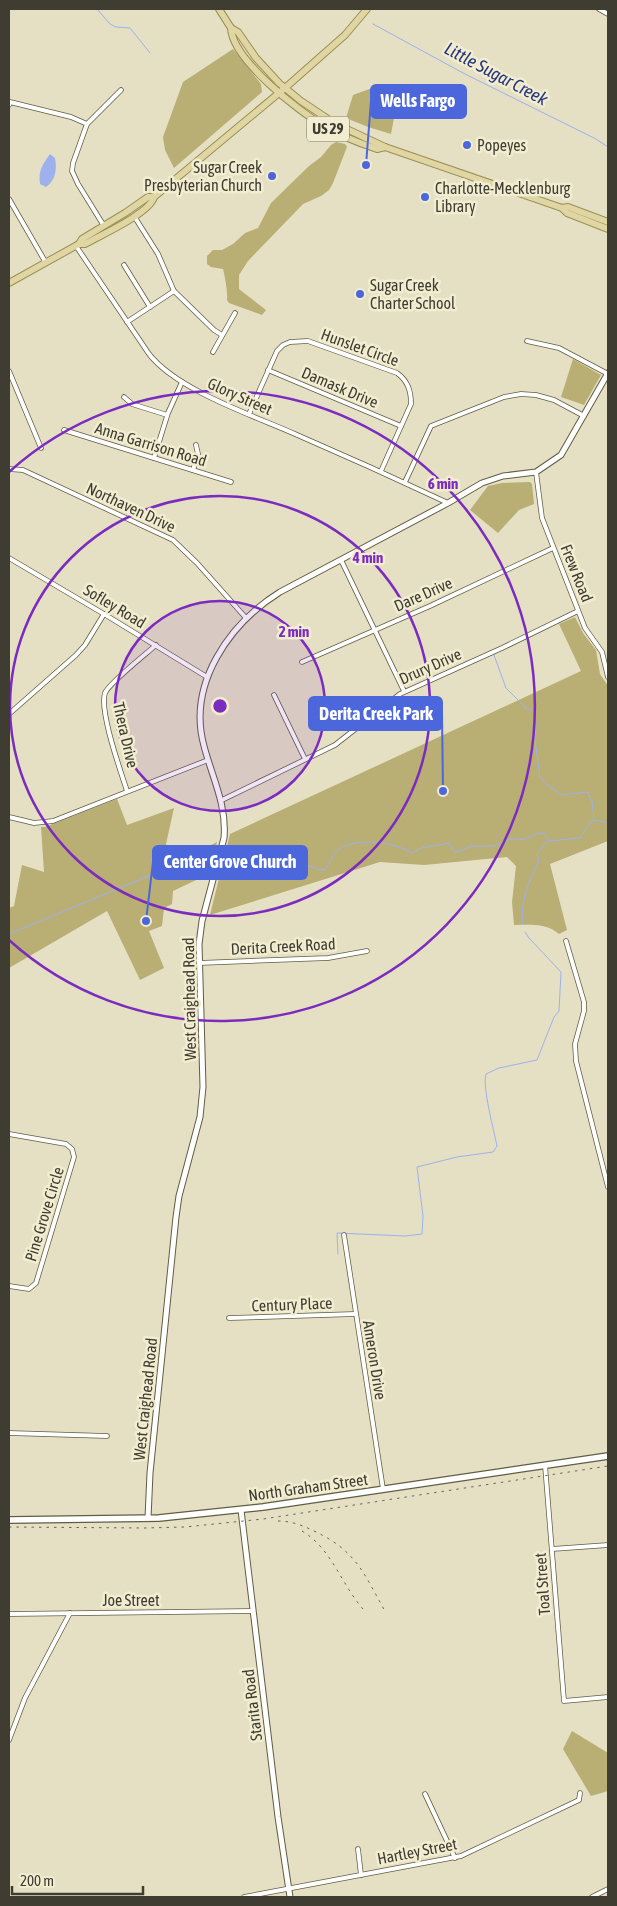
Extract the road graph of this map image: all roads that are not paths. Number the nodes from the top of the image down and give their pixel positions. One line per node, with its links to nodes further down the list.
1 (219, 9): 6 (main road, US 29)
2 (367, 9): 6 (main road)
3 (599, 9): 4 (street)
4 (608, 14)
5 (120, 90): 8 (street)
6 (282, 90): 9 (main road); 11 (main road, US 29)
7 (9, 104): 8 (street)
8 (87, 124): 14 (street)
9 (154, 197): 12 (main road); 14 (main road)
10 (9, 199): 17 (street)
11 (562, 208): 13 (main road, US 29); 15 (main road, US 29)
12 (134, 216): 16 (main road); 20 (street)
13 (608, 222)
14 (104, 226): 16 (main road)
15 (608, 228)
16 (78, 245): 17 (main road); 23 (street, Glory Street)
17 (46, 263): 19 (main road)
18 (124, 266): 21 (street)
19 (9, 283)
20 (174, 292): 21 (street); 24 (street)
21 (150, 307): 23 (street)
22 (234, 313): 24 (street)
23 (127, 322): 30 (street, Glory Street)
24 (222, 335): 26 (street)
25 (527, 340): 29 (street)
26 (213, 352)
27 (268, 370): 32 (street, Hunslet Circle); 35 (street, Damask Drive); 35 (street, Hunslet Circle)
28 (9, 371): 38 (street)
29 (608, 374): 34 (street, West Craighead Road)
30 (182, 382): 32 (street, Glory Street); 33 (street)
31 (124, 397): 33 (street)
32 (250, 414): 42 (street, Glory Street)
33 (167, 415): 39 (street)
34 (584, 416): 43 (street, West Craighead Road); 45 (street)
35 (401, 426): 42 (street, Hunslet Circle)
36 (64, 430): 39 (street, Anna Garrison Road)
37 (196, 445): 41 (street)
38 (41, 448)
39 (154, 458): 41 (street, Anna Garrison Road)
40 (9, 469): 52 (street, Northaven Drive)
41 (193, 470): 44 (street, Anna Garrison Road)
42 (381, 471): 45 (street, Glory Street)
43 (536, 472): 46 (street, West Craighead Road); 47 (street, Frew Road)
44 (231, 482)
45 (405, 482): 46 (street, Glory Street)
46 (448, 503): 49 (street, West Craighead Road)
47 (553, 548): 50 (street, Frew Road); 53 (street, Dare Drive)
48 (9, 558): 51 (street, Sofley Road)
49 (341, 560): 52 (street, West Craighead Road); 53 (street)
50 (578, 611): 57 (street, Frew Road); 58 (street, Drury Drive)
51 (104, 614): 54 (street, Sofley Road); 60 (street)
52 (246, 618): 56 (street, West Craighead Road)
53 (374, 630): 55 (street, Dare Drive); 58 (street)
54 (156, 645): 56 (street, Sofley Road); 63 (street, Thera Drive)
55 (302, 662)
56 (207, 677): 61 (street, West Craighead Road)
57 (608, 677)
58 (404, 692): 62 (street, Drury Drive)
59 (274, 695): 62 (street)
60 (9, 714)
61 (208, 760): 63 (street); 64 (street, West Craighead Road)
62 (305, 760): 64 (street, Drury Drive)
63 (127, 791): 65 (street)
64 (222, 800): 68 (street, West Craighead Road)
65 (9, 817)
66 (566, 941): 70 (street)
67 (368, 951): 68 (street, Derita Creek Road)
68 (199, 963): 81 (street, West Craighead Road)
69 (9, 1134): 72 (street, Pine Grove Circle)
70 (608, 1187)
71 (344, 1235): 73 (street, Ameron Drive)
72 (9, 1286)
73 (355, 1314): 74 (street, Century Place); 79 (street, Ameron Drive)
74 (229, 1318)
75 (9, 1433): 76 (street)
76 (107, 1436)
77 (608, 1456): 78 (main road, North Graham Street)
78 (545, 1465): 79 (main road, North Graham Street); 84 (street, Toal Street)
79 (383, 1490): 80 (main road, North Graham Street)
80 (241, 1510): 81 (main road, North Graham Street); 85 (street, Starita Road)
81 (148, 1518): 82 (main road, North Graham Street)
82 (9, 1520)
83 (608, 1544): 84 (street)
84 (552, 1549): 88 (street, Toal Street)
85 (253, 1611): 86 (street, Joe Street); 95 (street, Starita Road)
86 (70, 1613): 87 (street, Joe Street); 89 (street)
87 (9, 1614)
88 (608, 1697)
89 (9, 1740)
90 (580, 1793): 93 (street, Hartley Street)
91 (425, 1794): 93 (street)
92 (358, 1849): 94 (street)
93 (455, 1858): 94 (street, Hartley Street)
94 (361, 1875): 95 (street, Hartley Street)
95 (290, 1889): 97 (street, Hartley Street); 98 (street, Starita Road)
96 (608, 1889): 99 (street)
97 (244, 1897)
98 (290, 1897)
99 (592, 1897)

